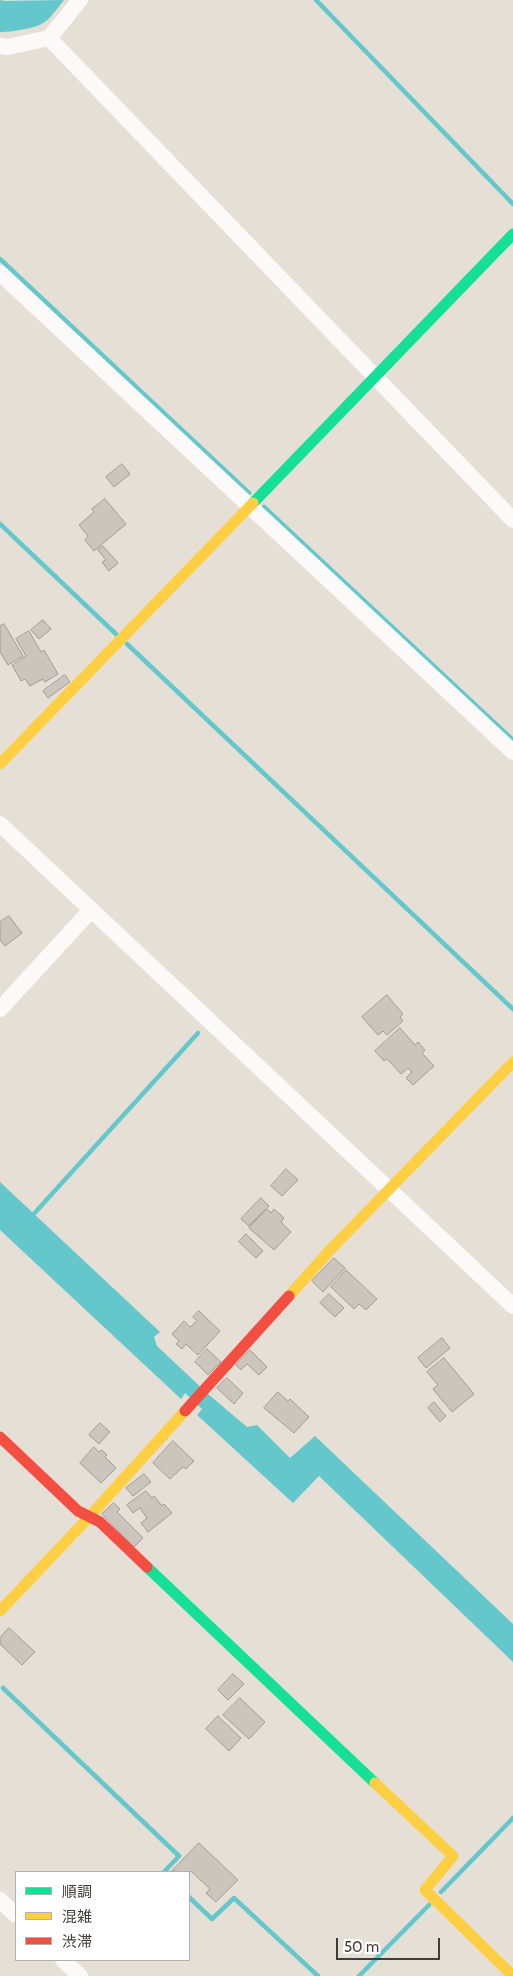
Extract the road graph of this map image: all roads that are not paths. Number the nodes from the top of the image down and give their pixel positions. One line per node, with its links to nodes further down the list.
1 (80, 0): 2 (street)
2 (49, 38): 3 (street); 6 (street)
3 (0, 46)
4 (513, 234): 6 (street)
5 (0, 273): 7 (street)
6 (375, 377): 7 (street); 8 (street)
7 (250, 507): 9 (street); 10 (street)
8 (513, 520)
9 (513, 752)
10 (0, 764)
11 (0, 824): 12 (street)
12 (91, 910): 13 (street); 15 (street)
13 (0, 1009)
14 (513, 1062): 15 (street)
15 (388, 1189): 16 (street); 18 (street)
16 (513, 1306)
17 (0, 1437): 18 (street)
18 (90, 1516): 19 (street); 24 (street)
19 (0, 1610)
20 (0, 1900): 21 (street)
21 (15, 1914)
22 (64, 1961): 23 (street)
23 (80, 1976)
24 (513, 1976)

